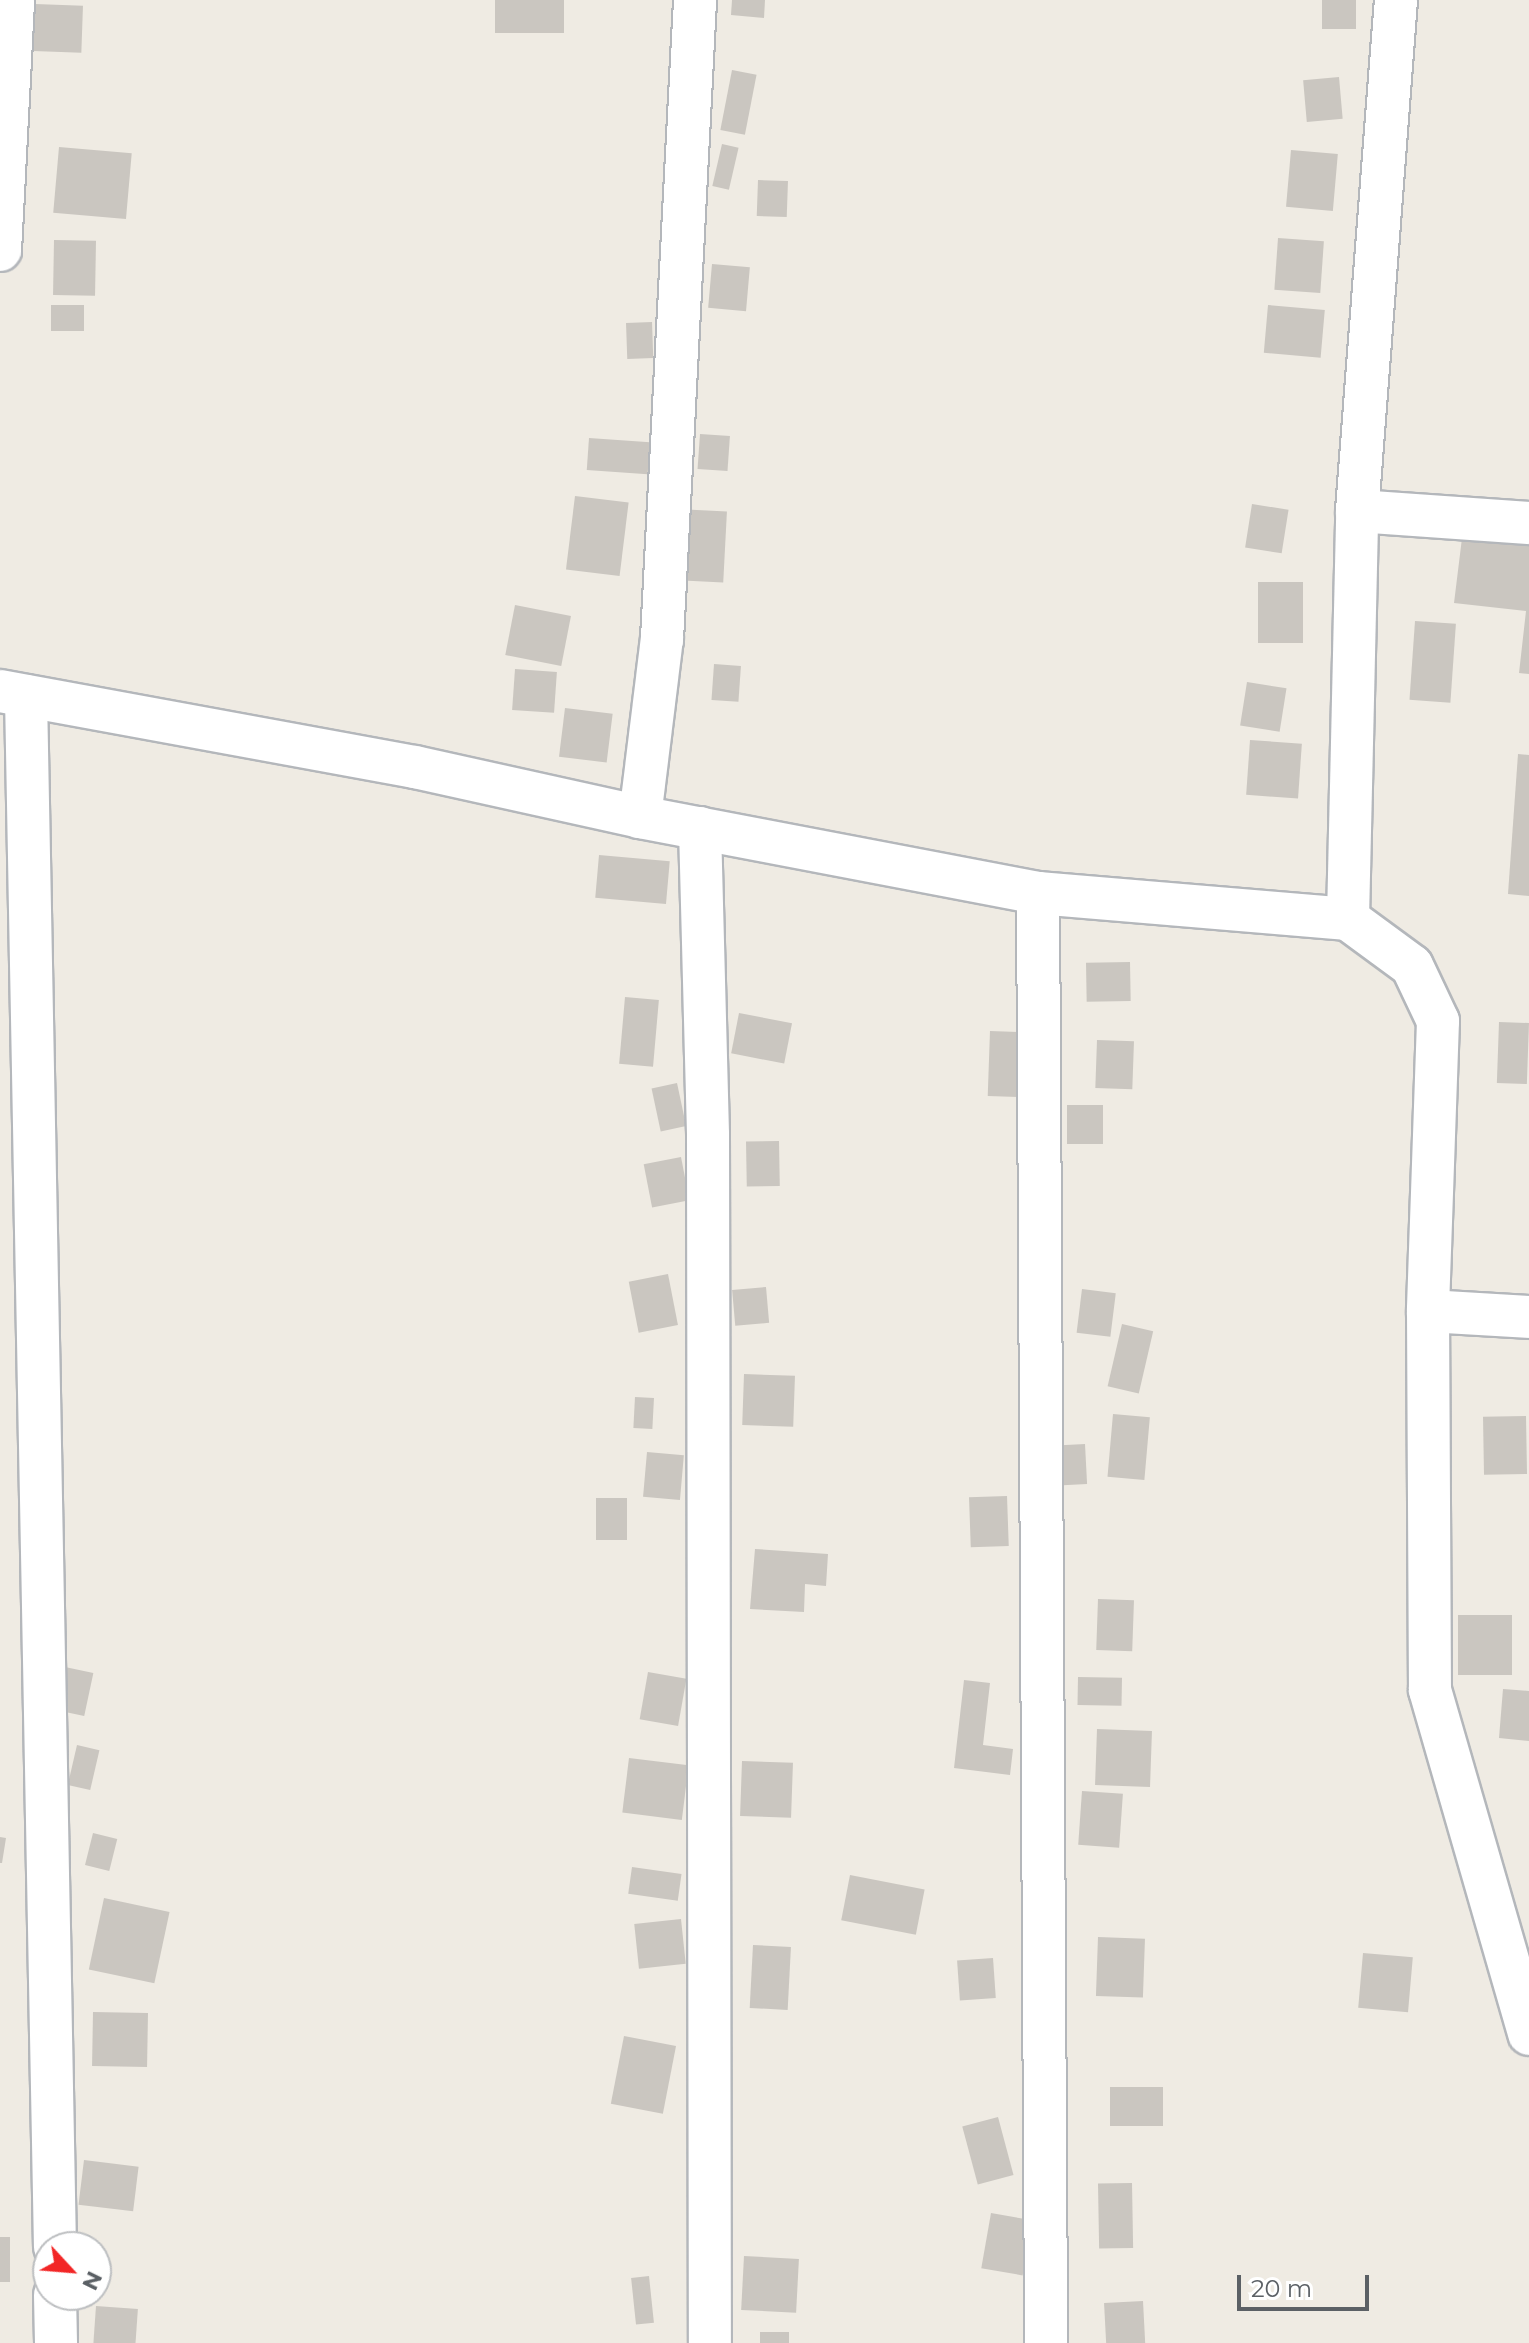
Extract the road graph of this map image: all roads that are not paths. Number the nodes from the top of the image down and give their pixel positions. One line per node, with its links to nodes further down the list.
1 (13, 0): 4 (street)
2 (695, 0): 8 (street)
3 (1396, 0): 5 (street)
4 (0, 250)
5 (1357, 511): 6 (street); 11 (street)
6 (1529, 523)
7 (13, 694): 8 (street); 15 (street)
8 (640, 817): 9 (street)
9 (700, 828): 10 (street); 18 (street)
10 (1038, 893): 11 (street); 19 (street)
11 (1348, 919): 12 (street)
12 (1428, 1311): 13 (street); 14 (street)
13 (1529, 1317)
14 (1529, 2034)
15 (55, 2231)
16 (55, 2311): 17 (street)
17 (56, 2343)
18 (710, 2343)
19 (1046, 2343)

